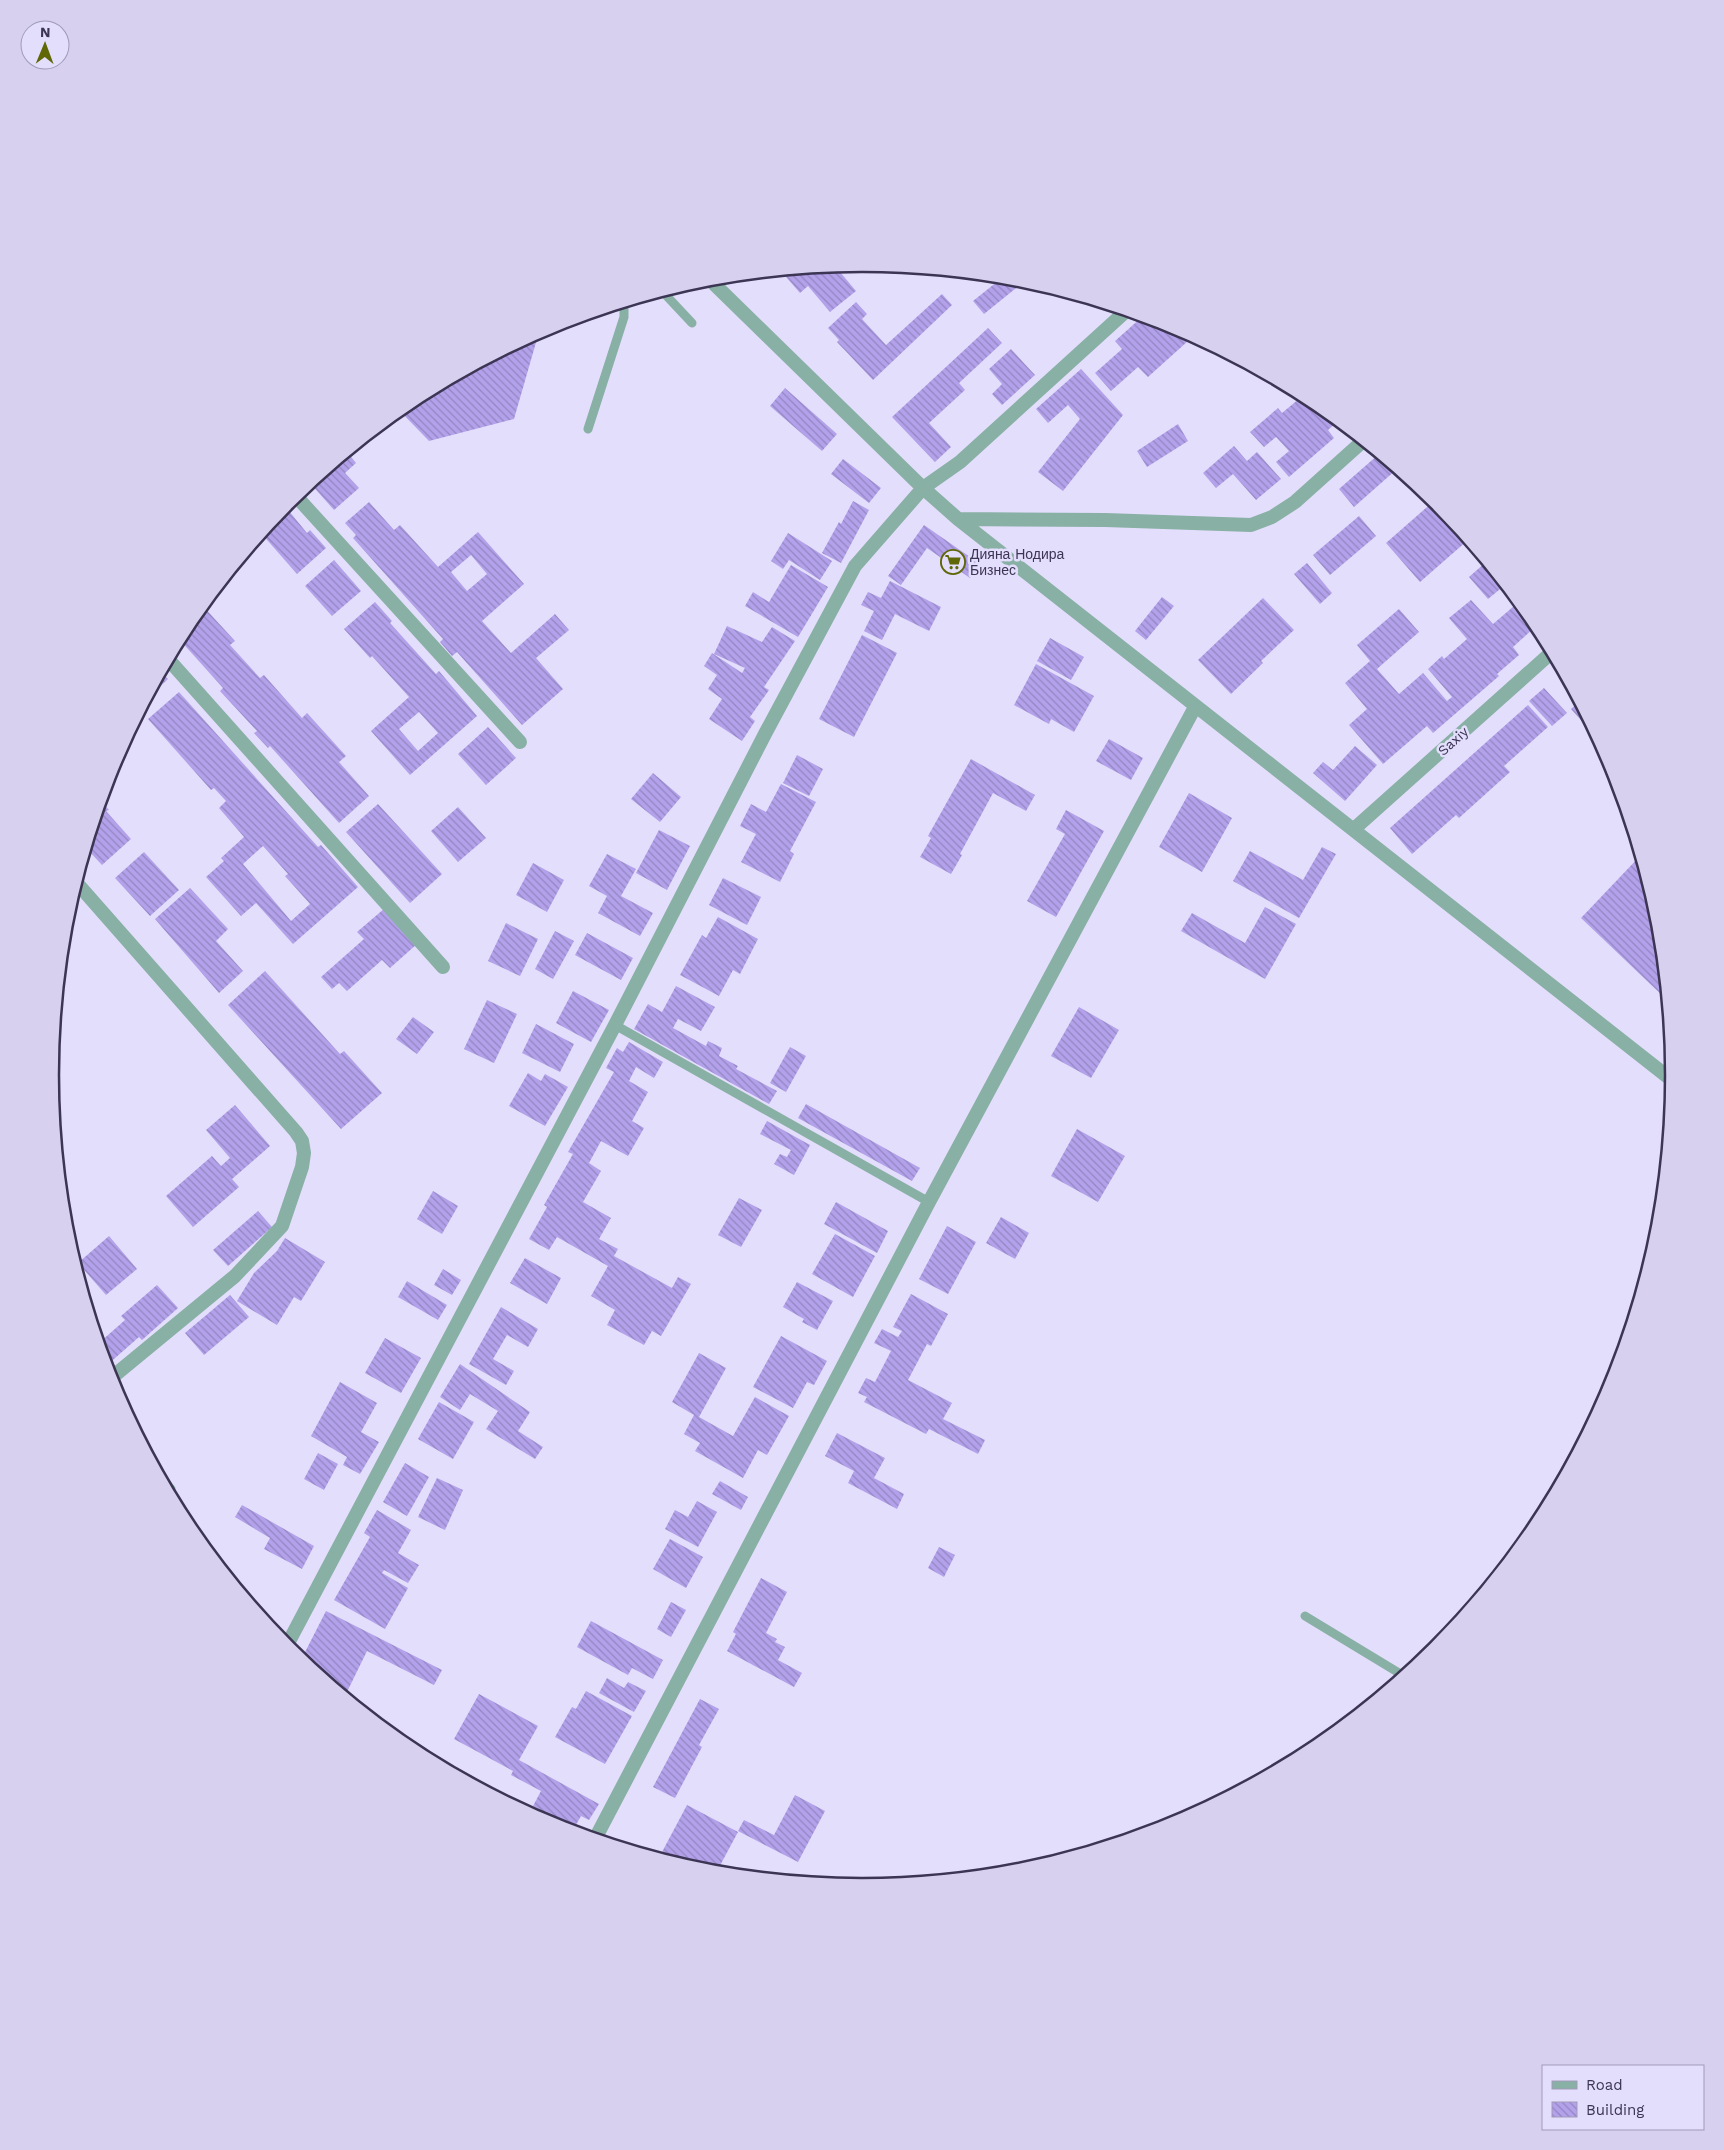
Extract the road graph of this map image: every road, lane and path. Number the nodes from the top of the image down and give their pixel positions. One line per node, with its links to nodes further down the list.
1 (716, 285): 8 (street)
2 (667, 296): 5 (lane)
3 (624, 308): 6 (lane)
4 (1122, 315): 8 (street)
5 (692, 323)
6 (588, 429)
7 (1359, 445): 10 (street)
8 (923, 488): 10 (street); 18 (street)
9 (300, 501): 14 (street)
10 (958, 519): 13 (street)
11 (1547, 656): 15 (street, Saxiy)
12 (172, 664): 17 (street)
13 (1195, 707): 15 (street); 20 (street)
14 (520, 742)
15 (1354, 830): 19 (street)
16 (81, 888): 21 (street)
17 (443, 967)
18 (615, 1025): 20 (lane); 23 (street)
19 (1665, 1073)
20 (930, 1202): 25 (street)
21 (117, 1373)
22 (1304, 1616): 24 (lane)
23 (290, 1639)
24 (1399, 1673)
25 (597, 1833)

